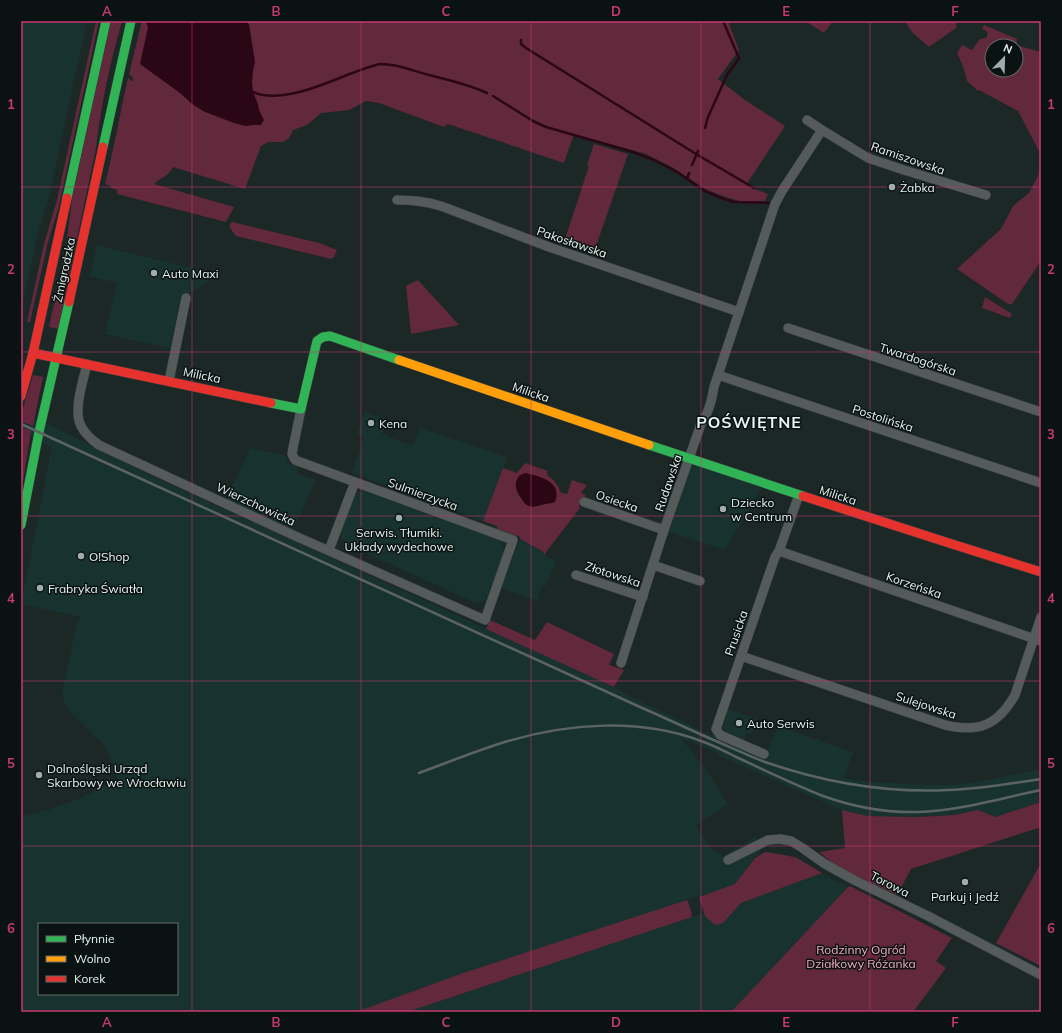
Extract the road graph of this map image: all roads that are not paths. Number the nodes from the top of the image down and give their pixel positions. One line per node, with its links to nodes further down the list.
1 (106, 21): 10 (street, Żmigrodzka)
2 (131, 21): 11 (street, Żmigrodzka)
3 (807, 120): 4 (street, Ramiszowska)
4 (822, 130): 5 (street, Ramiszowska); 8 (street, Rudawska)
5 (986, 195)
6 (397, 200): 8 (street, Pakosławska)
7 (186, 298): 14 (street)
8 (739, 312): 13 (street, Rudawska)
9 (788, 328): 17 (street, Twardogórska)
10 (33, 353): 11 (street, Milicka); 15 (street, Żmigrodzka)
11 (57, 357): 12 (street, Milicka); 23 (street, Żmigrodzka)
12 (87, 364): 14 (street, Milicka); 25 (street, Wierzchowicka)
13 (718, 375): 18 (street, Rudawska); 20 (street, Postolińska)
14 (168, 381): 16 (street, Milicka)
15 (21, 396)
16 (301, 409): 18 (street, Milicka); 19 (street, Sulmierzycka)
17 (1041, 412)
18 (689, 458): 21 (street, Milicka); 24 (street, Rudawska)
19 (355, 482): 25 (street); 33 (street, Sulmierzycka)
20 (1041, 483)
21 (799, 495): 26 (street, Prusicka); 28 (street, Milicka)
22 (584, 502): 24 (street, Osiecka)
23 (21, 525)
24 (664, 530): 27 (street, Rudawska)
25 (329, 550): 33 (street, Wierzchowicka)
26 (779, 550): 34 (street, Korzeńska); 35 (street, Prusicka)
27 (653, 565): 30 (street); 31 (street, Rudawska)
28 (1041, 572)
29 (576, 575): 31 (street, Złotowska)
30 (700, 581)
31 (643, 597): 36 (street, Rudawska)
32 (1041, 617): 34 (street, Sulejowska)
33 (485, 620)
34 (1037, 640): 35 (street, Sulejowska)
35 (741, 656): 37 (street, Prusicka)
36 (621, 663)
37 (764, 754)
38 (728, 860): 39 (street, Torowa)
39 (1041, 975)

